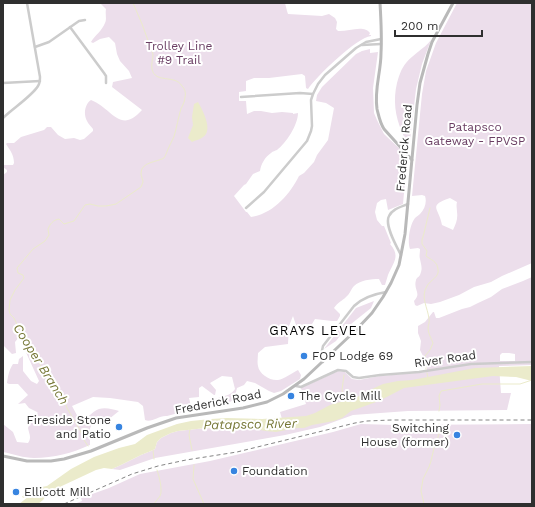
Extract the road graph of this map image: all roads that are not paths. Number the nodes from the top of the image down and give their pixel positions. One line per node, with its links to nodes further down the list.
1 (27, 3): 9 (street)
2 (380, 3): 6 (main road)
3 (454, 3): 16 (main road, Frederick Road)
4 (85, 20): 5 (street)
5 (70, 27): 9 (street); 12 (street)
6 (381, 39): 7 (main road); 8 (street)
7 (381, 44): 8 (street); 16 (main road)
8 (361, 45): 13 (street)
9 (35, 47): 10 (street)
10 (40, 81): 11 (street); 15 (street)
11 (3, 83)
12 (106, 84)
13 (313, 94): 14 (street); 18 (street)
14 (241, 96)
15 (3, 118)
16 (412, 160): 17 (main road, Frederick Road)
17 (408, 204): 19 (main road, Frederick Road); 19 (street)
18 (246, 208)
19 (401, 255): 20 (main road, Frederick Road)
20 (386, 292): 21 (main road, Frederick Road); 21 (street)
21 (323, 362): 23 (main road, Frederick Road)
22 (532, 362): 23 (street, River Road)
23 (296, 386): 24 (main road, Frederick Road)
24 (3, 456)

